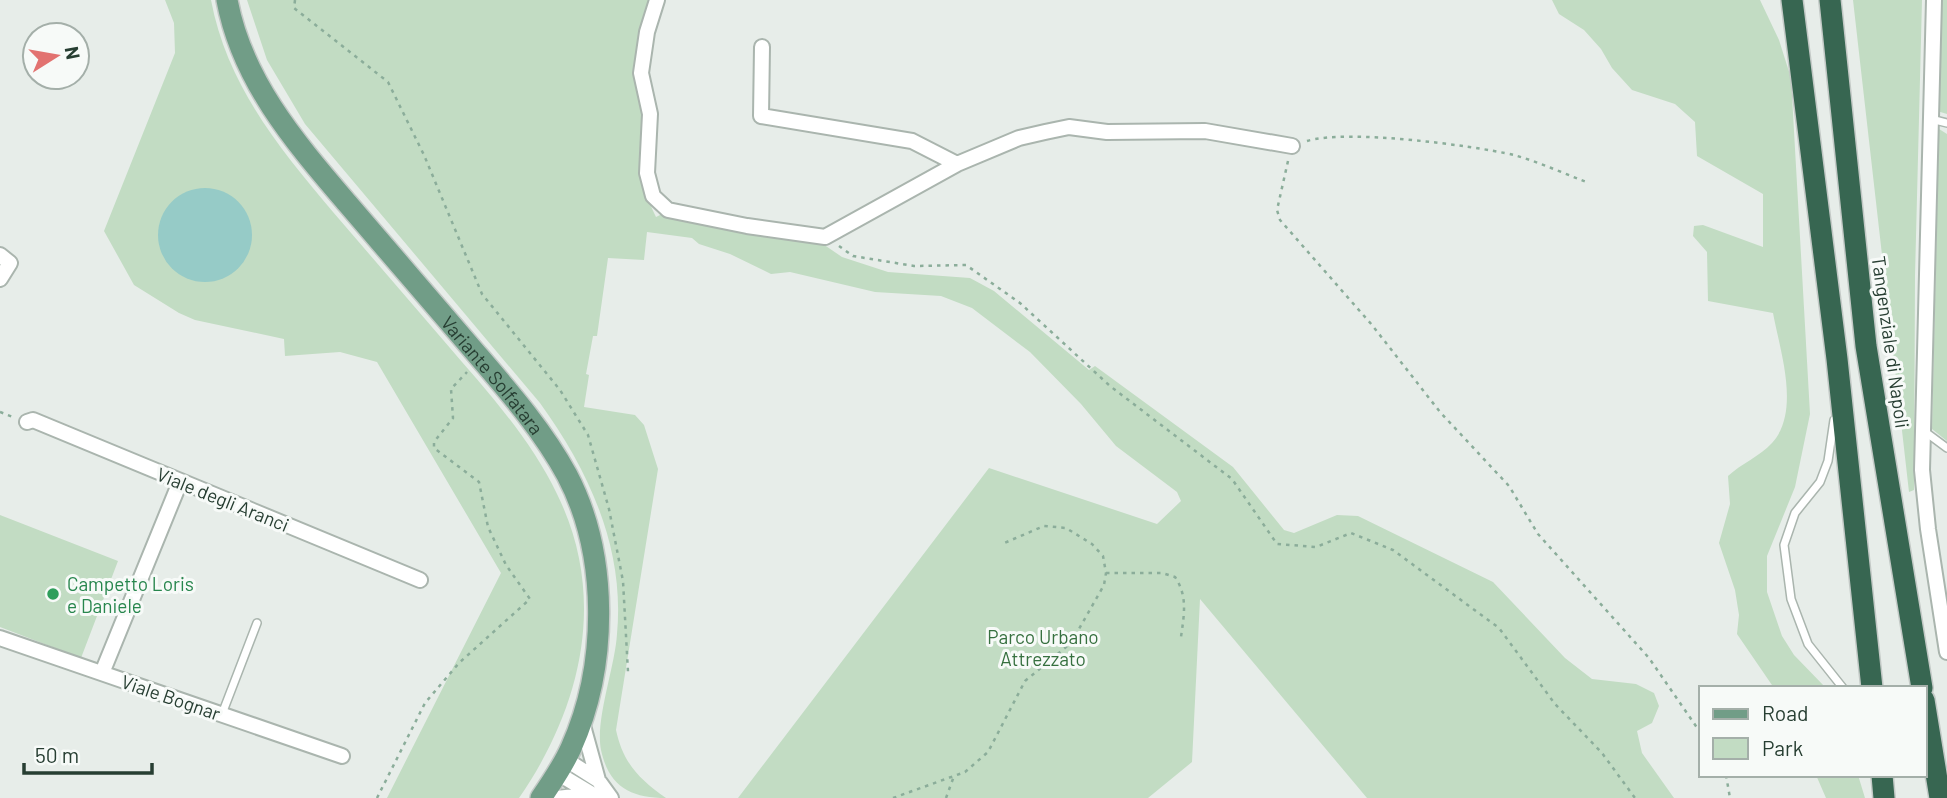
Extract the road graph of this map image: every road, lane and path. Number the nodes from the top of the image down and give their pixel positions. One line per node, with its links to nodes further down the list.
1 (227, 0): 36 (main road, Variante Solfatara)
2 (295, 0): 29 (path)
3 (657, 0): 13 (street)
4 (1792, 0): 16 (highway)
5 (1830, 0): 33 (highway, Tangenziale di Napoli)
6 (1934, 0): 8 (street)
7 (762, 47): 11 (street)
8 (1930, 119): 9 (lane); 19 (street)
9 (1947, 123)
10 (1292, 146): 11 (street); 12 (path); 37 (path)
11 (957, 164): 13 (street)
12 (1589, 183)
13 (825, 237): 51 (path)
14 (0, 255): 15 (street)
15 (0, 279)
16 (1837, 359): 31 (lane); 32 (highway)
17 (470, 369): 45 (path)
18 (27, 422): 21 (street, Viale degli Aranci)
19 (1923, 431): 20 (lane); 28 (street)
20 (1947, 449)
21 (180, 482): 24 (street, Viale degli Aranci); 30 (street)
22 (1002, 544): 23 (path)
23 (1106, 573): 26 (path); 40 (path)
24 (420, 580)
25 (257, 623): 35 (lane)
26 (1181, 637)
27 (0, 638): 30 (street, Viale Bognar)
28 (1947, 652)
29 (628, 672)
30 (102, 673): 35 (street, Viale Bognar)
31 (1841, 686)
32 (1872, 686)
33 (1922, 686)
34 (1926, 712): 55 (highway)
35 (222, 714): 38 (street, Viale Bognar)
36 (582, 720): 39 (main road, Variante Solfatara); 44 (street)
37 (1699, 731)
38 (342, 756)
39 (561, 766): 44 (street); 46 (main road, Variante Solfatara)
40 (954, 776): 49 (path); 50 (path)
41 (1726, 777): 52 (path)
42 (1873, 777): 53 (lane)
43 (1882, 777): 54 (highway)
44 (598, 791): 47 (street); 48 (street)
45 (377, 798)
46 (541, 798)
47 (557, 798)
48 (611, 798)
49 (893, 798)
50 (946, 798)
51 (1635, 798)
52 (1730, 798)
53 (1878, 798)
54 (1884, 798)
55 (1940, 798)

